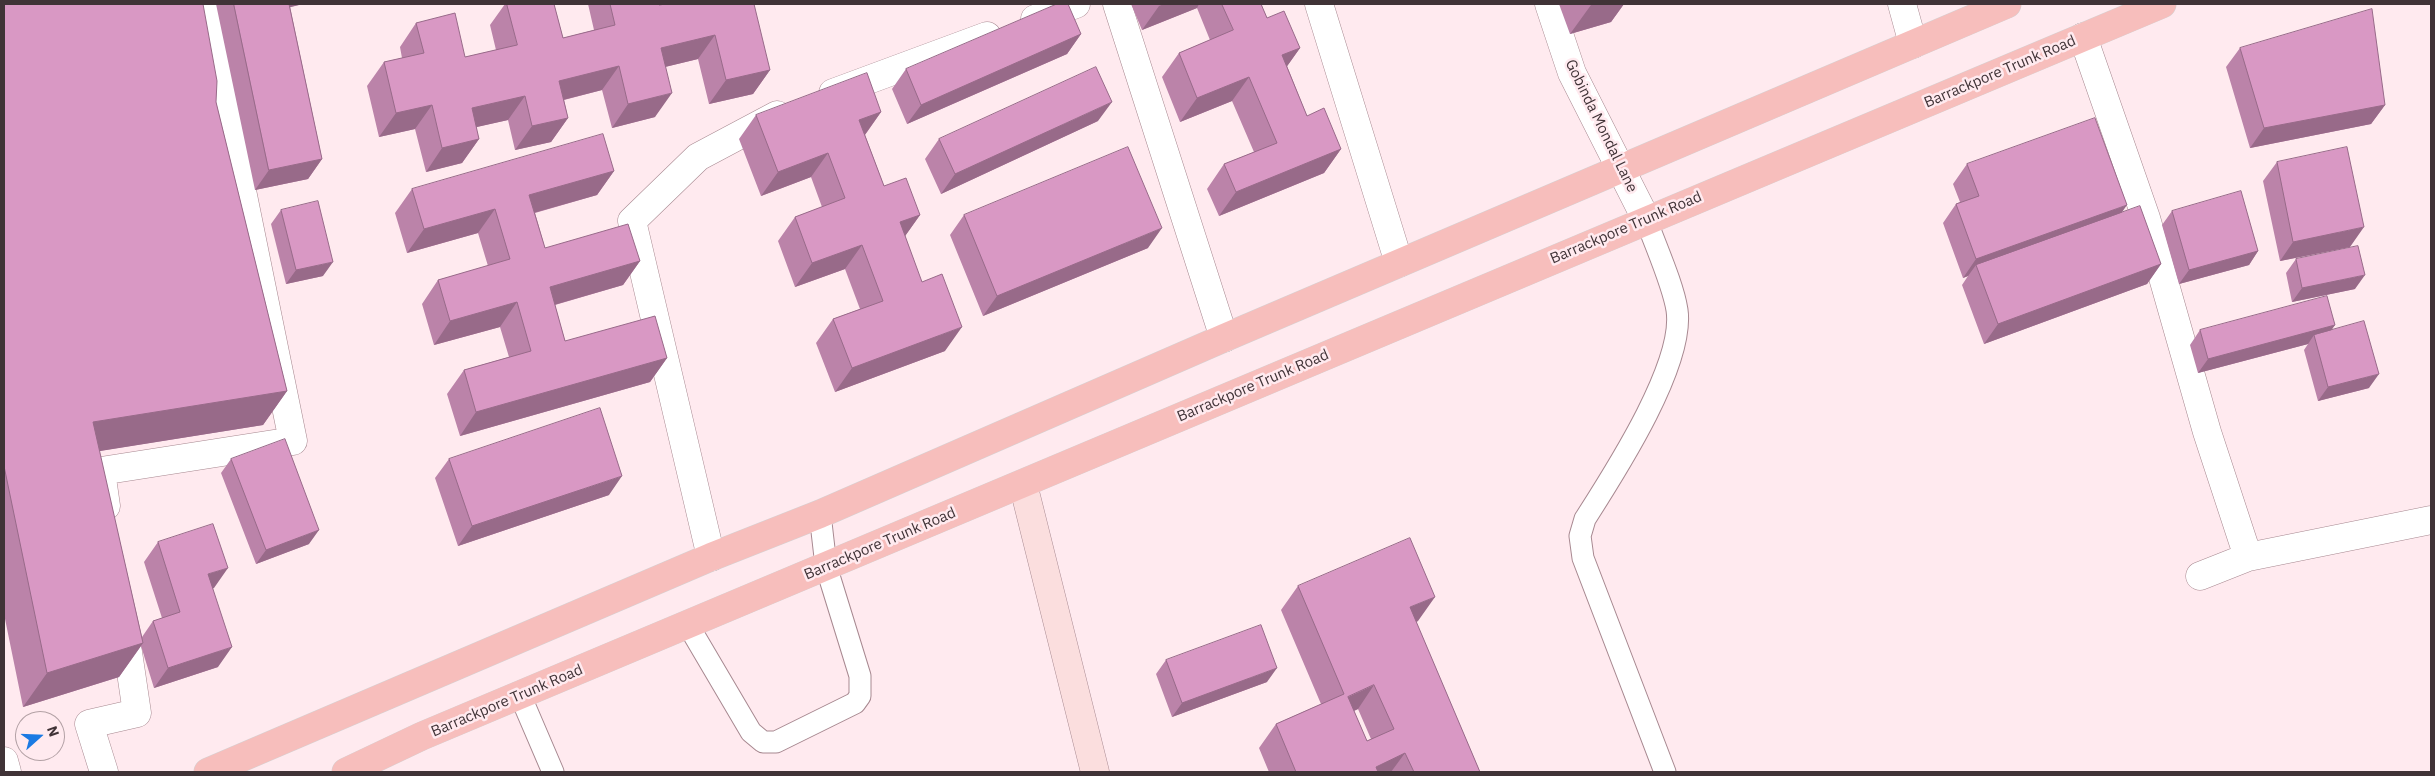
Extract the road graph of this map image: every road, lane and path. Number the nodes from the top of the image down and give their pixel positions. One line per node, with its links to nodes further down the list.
1 (204, 4): 18 (street)
2 (1076, 4): 20 (street)
3 (1117, 4): 14 (street)
4 (1319, 4): 13 (street)
5 (1549, 4): 11 (street, Gobinda Mondal Lane)
6 (1902, 4): 10 (street)
7 (2007, 4): 10 (main road)
8 (2162, 4): 9 (main road, Barrackpore Trunk Road)
9 (2083, 37): 12 (main road, Barrackpore Trunk Road); 19 (street)
10 (1913, 44): 11 (main road)
11 (1621, 169): 12 (street, Gobinda Mondal Lane); 13 (main road)
12 (1646, 219): 15 (main road, Barrackpore Trunk Road); 33 (lane)
13 (1399, 263): 14 (main road)
14 (1224, 338): 16 (main road)
15 (1023, 484): 21 (main road, Barrackpore Trunk Road); 32 (street)
16 (820, 514): 20 (main road); 21 (lane)
17 (2431, 520): 19 (street)
18 (110, 529)
19 (2248, 557): 22 (street)
20 (711, 558): 29 (main road)
21 (826, 566): 24 (main road, Barrackpore Trunk Road); 24 (lane)
22 (2200, 576)
23 (120, 597): 28 (street)
24 (688, 625): 25 (main road, Barrackpore Trunk Road)
25 (520, 695): 30 (main road, Barrackpore Trunk Road); 31 (lane)
26 (4, 761): 27 (street)
27 (7, 772)
28 (104, 772)
29 (208, 772)
30 (346, 772)
31 (553, 772)
32 (1095, 772)
33 (1665, 772)

